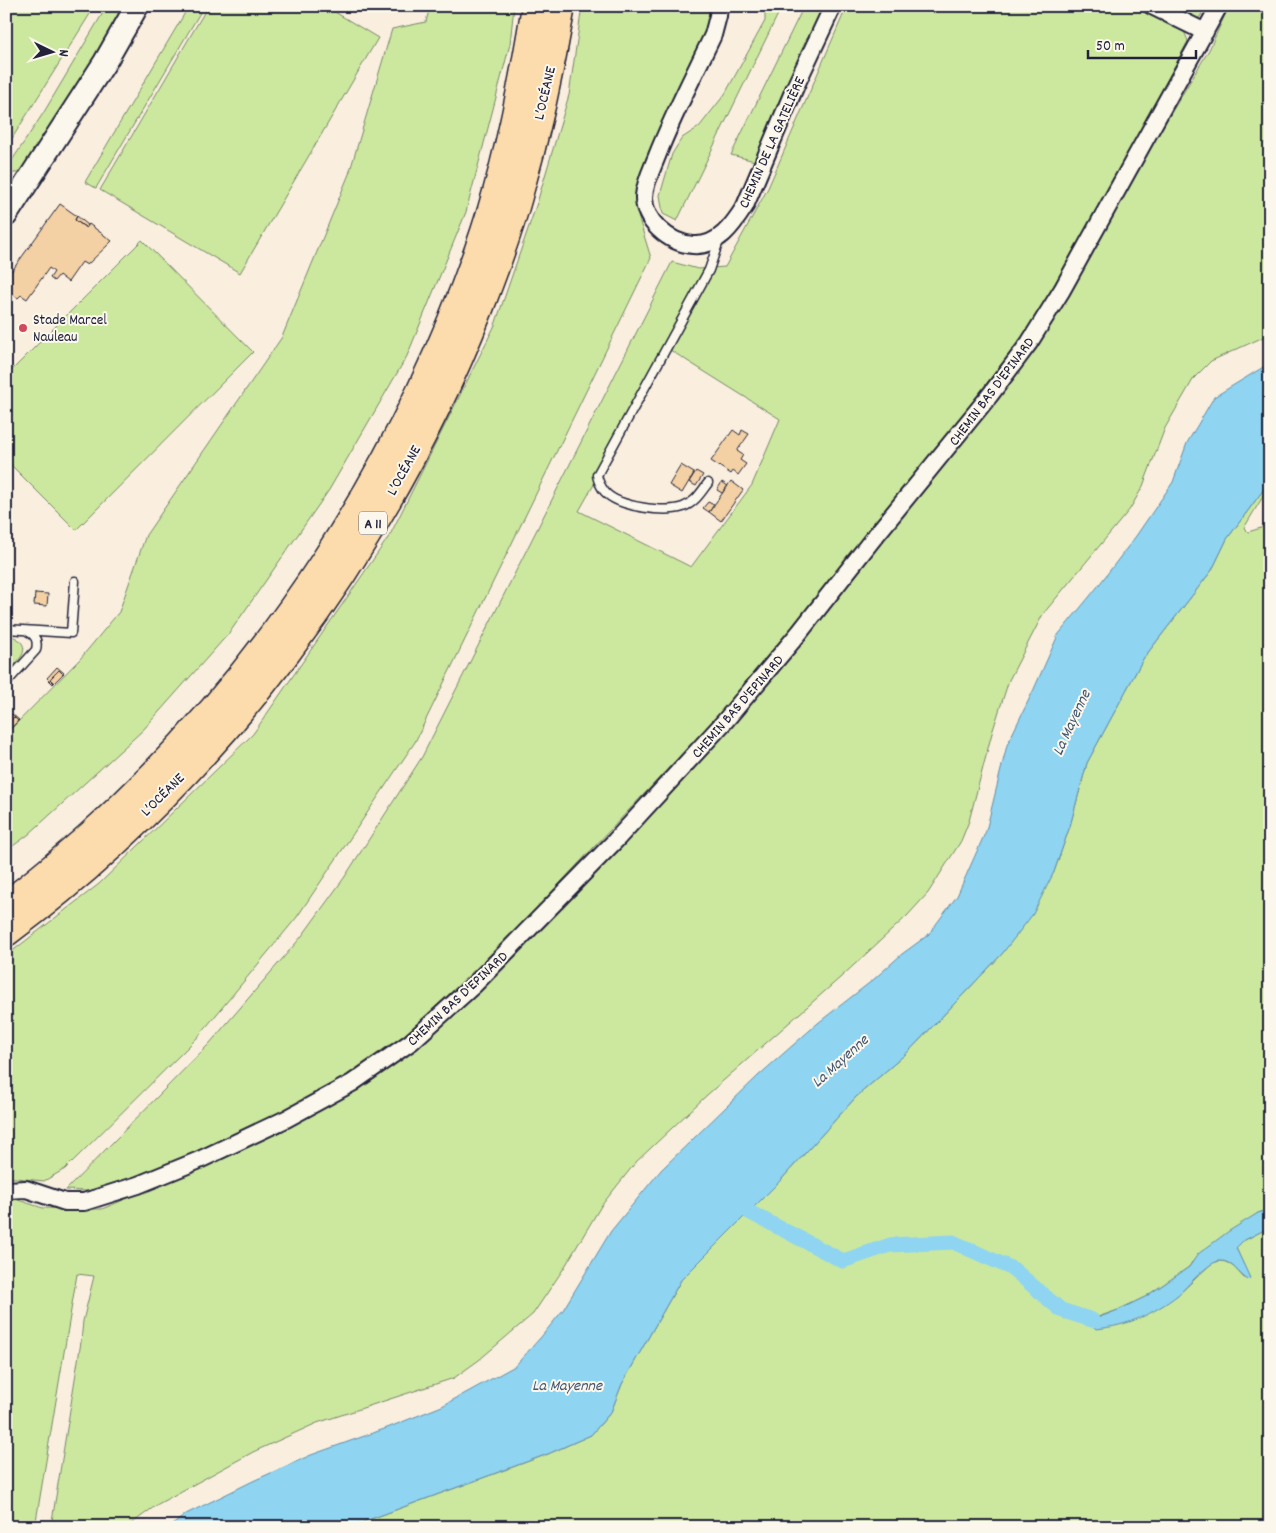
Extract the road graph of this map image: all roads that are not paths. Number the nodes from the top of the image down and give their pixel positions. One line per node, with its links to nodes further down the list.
1 (137, 6): 9 (street)
2 (536, 6): 16 (highway, L’OCÉANE / A 11)
3 (561, 6): 17 (highway, L’OCÉANE / A 11)
4 (719, 6): 10 (street, CHEMIN DE LA GATELIÈRE)
5 (833, 6): 10 (street, CHEMIN DE LA GATELIÈRE)
6 (1152, 6): 8 (street)
7 (1219, 6): 8 (street, CHEMIN BAS D'EPINARD)
8 (1205, 32): 18 (street, CHEMIN BAS D'EPINARD)
9 (6, 215)
10 (720, 237): 11 (lane)
11 (708, 483)
12 (75, 580): 14 (lane)
13 (6, 629): 14 (lane)
14 (27, 630): 15 (lane)
15 (6, 683)
16 (6, 906)
17 (6, 932)
18 (6, 1190)

